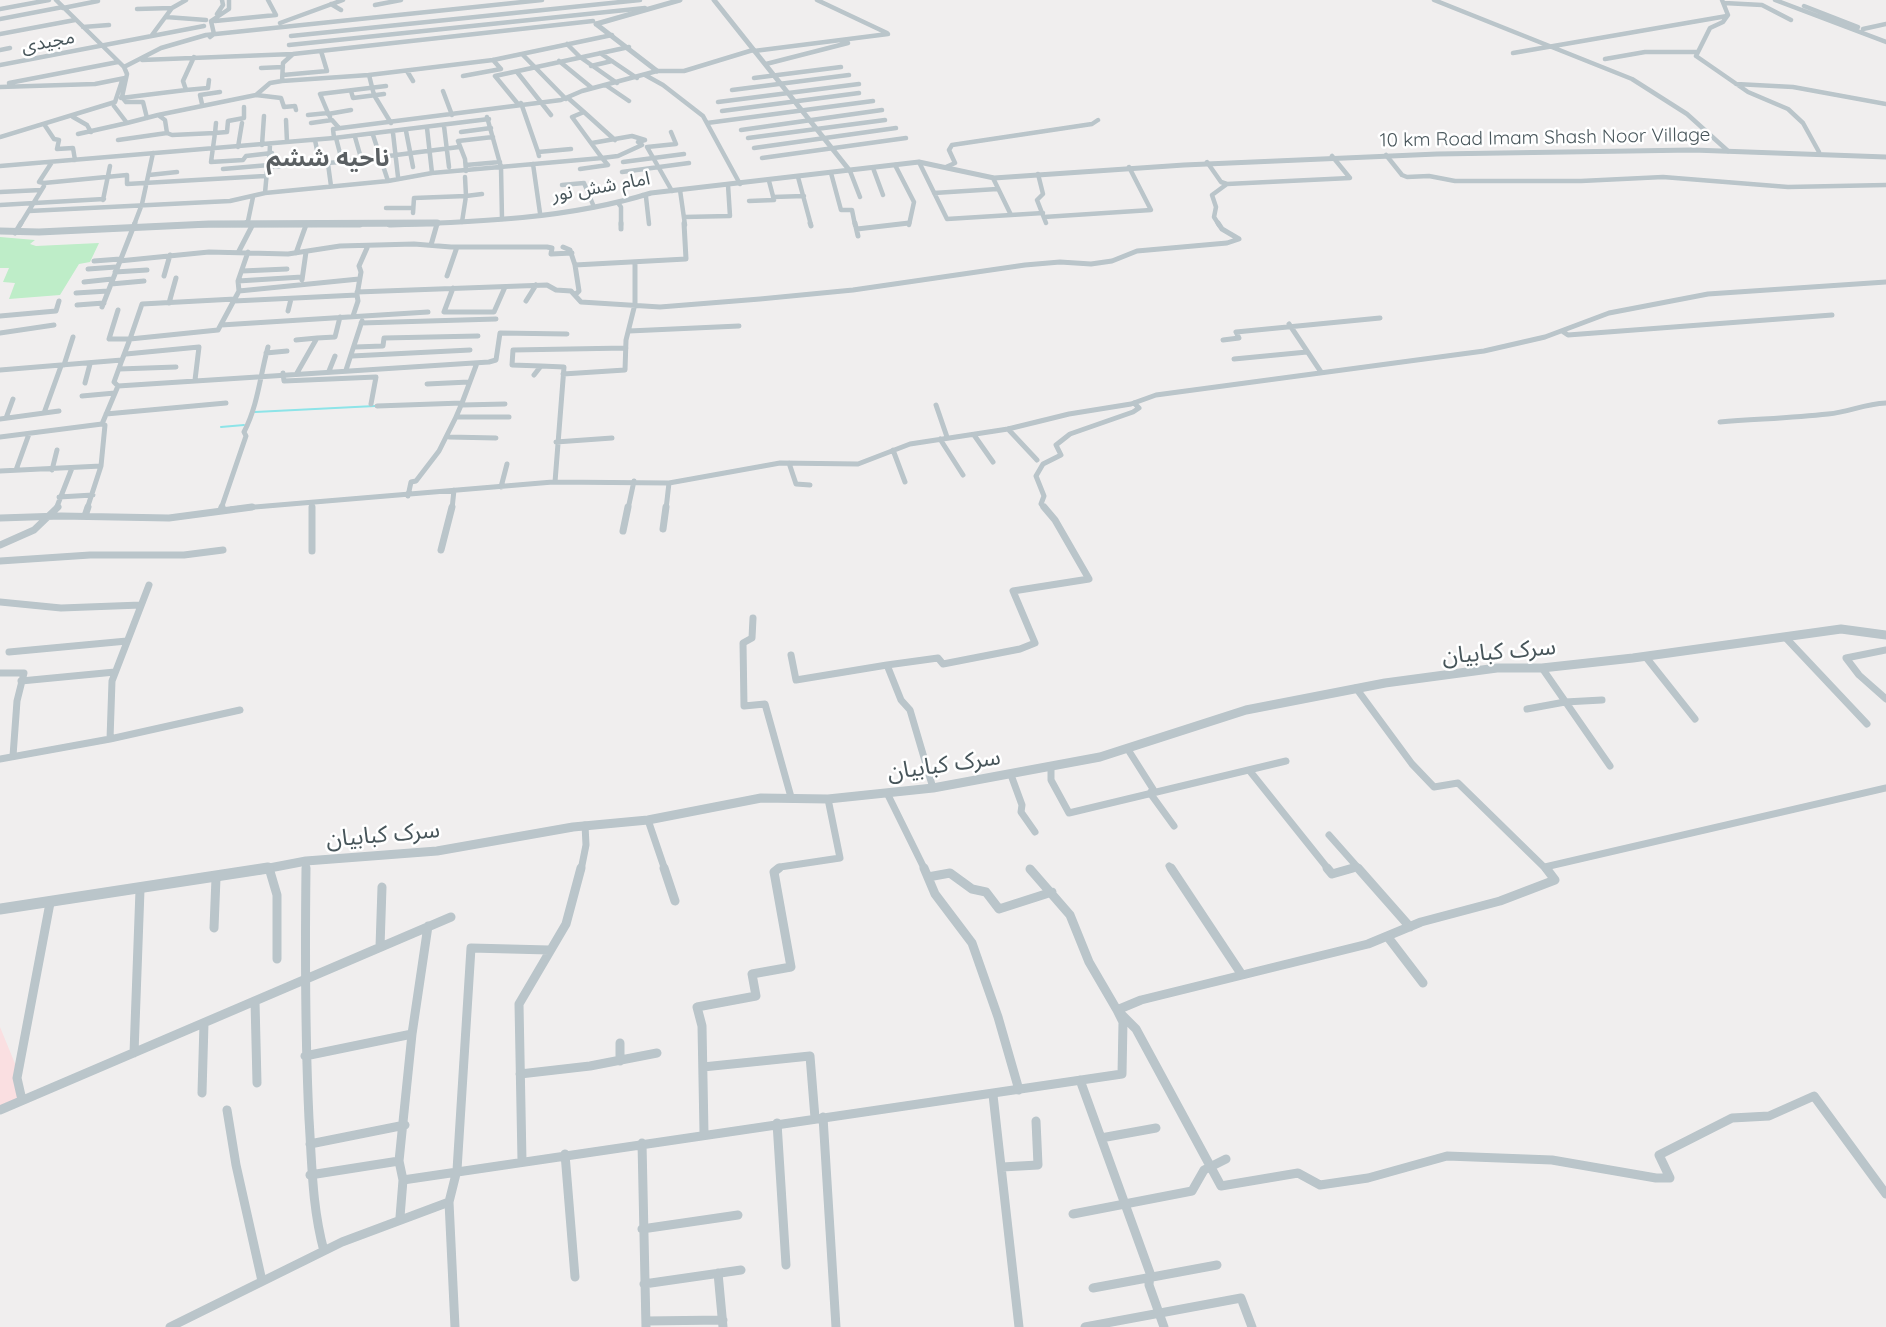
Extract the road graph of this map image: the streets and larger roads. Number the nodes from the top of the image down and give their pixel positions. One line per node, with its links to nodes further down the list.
1 (48, 0): 30 (street)
2 (56, 0): 27 (street)
3 (186, 0): 28 (street)
4 (222, 0): 42 (street)
5 (229, 0): 42 (street)
6 (268, 0): 36 (street)
7 (343, 0): 24 (street)
8 (401, 0): 25 (street)
9 (463, 0): 29 (street)
10 (534, 0): 11 (street); 29 (street)
11 (542, 0)
12 (579, 0): 26 (street)
13 (640, 0): 26 (street); 32 (street)
14 (680, 0): 23 (street)
15 (714, 0): 72 (street)
16 (817, 0): 72 (street)
17 (1434, 0): 69 (street)
18 (1775, 0): 62 (street)
19 (1787, 0): 54 (street)
20 (98, 1): 27 (street)
21 (370, 1): 25 (street)
22 (1723, 1): 37 (street); 44 (street)
23 (663, 2): 32 (street)
24 (331, 4): 33 (street); 49 (street)
25 (375, 5): 39 (street)
26 (583, 6): 35 (street); 53 (street)
27 (63, 7): 40 (street); 41 (street)
28 (172, 8): 31 (street); 38 (street)
29 (464, 8): 39 (street)
30 (0, 9)
31 (137, 9)
32 (646, 9): 35 (street); 46 (street)
33 (341, 10)
34 (345, 14): 45 (street)
35 (588, 14): 46 (street); 61 (street)
36 (276, 15): 42 (street); 49 (street)
37 (1727, 16): 69 (street); 74 (street)
38 (166, 17): 42 (street); 57 (street)
39 (383, 17): 43 (street)
40 (0, 19)
41 (75, 20): 51 (street); 55 (street)
42 (208, 20): 50 (street); 56 (street)
43 (361, 20): 45 (street); 53 (street)
44 (1791, 20)
45 (353, 21): 52 (street)
46 (594, 23): 59 (street); 67 (street)
47 (1886, 24): 54 (street)
48 (109, 25): 51 (street)
49 (281, 25): 52 (street); 56 (street)
50 (204, 26): 57 (street, مجیدی); 58 (street)
51 (83, 27): 66 (street)
52 (290, 27): 60 (street)
53 (362, 29): 60 (street); 61 (street)
54 (1863, 29): 62 (street)
55 (0, 34)
56 (214, 34): 58 (street); 84 (street)
57 (152, 35): 66 (street, مجیدی)
58 (206, 35): 83 (street)
59 (612, 35): 64 (street); 68 (street)
60 (291, 36): 65 (street)
61 (363, 37): 65 (street); 67 (street)
62 (1886, 40)
63 (848, 43): 89 (street)
64 (567, 44): 78 (street); 80 (street)
65 (289, 45): 77 (street)
66 (102, 46): 88 (street); 90 (street, مجیدی)
67 (365, 46): 73 (street)
68 (629, 47): 75 (street); 98 (street)
69 (1551, 47): 76 (street); 213 (street)
70 (10, 48): 71 (street)
71 (0, 50)
72 (754, 50): 89 (street); 98 (street)
73 (321, 51): 77 (street); 106 (street)
74 (1697, 52): 82 (street); 115 (street)
75 (600, 53): 80 (street); 87 (street)
76 (1513, 53)
77 (291, 54): 79 (street); 94 (street)
78 (523, 54): 85 (street); 95 (street)
79 (205, 57): 81 (street); 91 (street)
80 (579, 57): 86 (street); 92 (street)
81 (194, 58): 84 (street); 121 (street)
82 (1605, 59)
83 (138, 60): 84 (street); 100 (street)
84 (146, 60)
85 (493, 60): 97 (street); 105 (street)
86 (559, 61): 95 (street); 120 (street)
87 (612, 61): 92 (street); 108 (street)
88 (118, 62): 100 (street); 116 (street)
89 (765, 64): 103 (street)
90 (0, 65)
91 (202, 65)
92 (591, 66): 112 (street)
93 (841, 66): 103 (street)
94 (283, 67): 96 (street); 106 (street)
95 (535, 67): 99 (street); 132 (street)
96 (261, 68)
97 (407, 71): 101 (street); 111 (street)
98 (657, 71): 102 (street)
99 (517, 72): 137 (street); 140 (street)
100 (125, 74): 116 (street); 133 (street)
101 (369, 75): 107 (street); 119 (street)
102 (645, 75): 108 (street); 170 (street)
103 (775, 75): 109 (street); 113 (street)
104 (849, 75): 113 (street)
105 (463, 76)
106 (282, 78): 107 (street); 130 (street)
107 (332, 78): 126 (street)
108 (637, 78): 112 (street)
109 (754, 78)
110 (209, 80): 121 (street)
111 (412, 81)
112 (617, 83): 118 (street)
113 (782, 84): 122 (street); 127 (street)
114 (859, 84): 127 (street)
115 (1736, 84): 141 (street); 216 (street)
116 (0, 86)
117 (386, 86): 119 (street)
118 (606, 86): 120 (street); 134 (street)
119 (372, 88): 123 (street); 131 (street)
120 (592, 88): 132 (street)
121 (186, 90): 133 (street)
122 (732, 90)
123 (351, 91): 126 (street); 131 (street)
124 (443, 91): 156 (street)
125 (220, 92): 139 (street)
126 (332, 92): 151 (street)
127 (789, 92): 135 (street); 138 (street)
128 (859, 93): 135 (street)
129 (384, 94): 131 (street)
130 (256, 95): 139 (street); 144 (street)
131 (374, 95): 169 (street)
132 (567, 98): 137 (street); 150 (street)
133 (122, 99): 142 (street); 158 (street); 172 (street)
134 (629, 101)
135 (796, 101): 147 (street); 149 (street)
136 (873, 101): 147 (street)
137 (541, 102): 140 (street); 154 (street)
138 (718, 102)
139 (202, 104): 152 (street)
140 (520, 104): 146 (street); 215 (street)
141 (1886, 104)
142 (114, 106): 157 (street); 165 (street)
143 (244, 107): 185 (street)
144 (296, 110)
145 (351, 110): 151 (street)
146 (483, 110): 156 (street); 159 (street)
147 (803, 110): 162 (street); 170 (street)
148 (882, 110): 162 (street)
149 (722, 111)
150 (584, 112): 198 (street); 201 (street)
151 (328, 113): 153 (street); 161 (street)
152 (158, 114): 158 (street); 184 (street)
153 (308, 115)
154 (551, 115)
155 (264, 116): 203 (street)
156 (451, 116): 169 (street); 171 (street)
157 (73, 117): 172 (street); 181 (street)
158 (147, 118): 165 (street)
159 (489, 119): 171 (street); 176 (street)
160 (286, 120): 200 (street)
161 (332, 120): 168 (street); 174 (street)
162 (811, 120): 178 (street); 179 (street)
163 (885, 120): 178 (street)
164 (1098, 120): 248 (street)
165 (127, 122): 181 (street)
166 (216, 123): 185 (street)
167 (242, 123): 204 (street)
168 (312, 123)
169 (391, 123): 174 (street)
170 (707, 123): 273 (street)
171 (453, 124): 173 (street)
172 (46, 125): 191 (street); 229 (street)
173 (444, 126): 175 (street); 206 (street)
174 (339, 128): 192 (street)
175 (427, 128): 180 (street); 210 (street)
176 (491, 128): 182 (street); 190 (street)
177 (896, 128): 194 (street)
178 (818, 129): 193 (street); 194 (street)
179 (741, 130)
180 (406, 131): 186 (street); 214 (street)
181 (91, 132): 187 (street)
182 (461, 132)
183 (671, 132): 224 (street)
184 (167, 133): 185 (street); 196 (street)
185 (215, 133): 209 (street)
186 (393, 133): 188 (street); 219 (street)
187 (78, 134)
188 (373, 135): 189 (street); 221 (street)
189 (355, 136): 192 (street); 226 (street)
190 (493, 136): 205 (street); 238 (street)
191 (0, 137)
192 (335, 138): 197 (street); 230 (street)
193 (748, 138)
194 (826, 138): 207 (street); 208 (street)
195 (906, 138): 208 (street)
196 (118, 140)
197 (315, 140): 200 (street); 240 (street)
198 (615, 140): 201 (street); 227 (street)
199 (185, 142): 212 (street)
200 (287, 142): 202 (street)
201 (593, 143): 227 (street)
202 (270, 144): 203 (street); 218 (street)
203 (262, 145): 204 (street)
204 (238, 147): 209 (street)
205 (460, 147): 206 (street); 253 (street)
206 (447, 148): 210 (street); 246 (street)
207 (754, 148)
208 (834, 148): 228 (street); 254 (street)
209 (213, 149): 212 (street); 218 (street)
210 (430, 149): 214 (street); 258 (street)
211 (571, 149): 215 (street)
212 (182, 151): 217 (street)
213 (1728, 151): 216 (street, 10 km Road Imam Shash Noor Village); 222 (street, 10 km Road Imam Shash Noor Village)
214 (409, 152): 219 (street); 245 (street)
215 (538, 152): 235 (street)
216 (1819, 152): 225 (street, 10 km Road Imam Shash Noor Village)
217 (153, 153): 229 (street); 261 (street)
218 (272, 153): 244 (street)
219 (395, 154): 221 (street); 264 (street)
220 (684, 154): 224 (street)
221 (380, 155): 226 (street); 268 (street)
222 (1386, 155): 223 (street, 10 km Road Imam Shash Noor Village); 277 (street)
223 (1332, 156): 234 (street, 10 km Road Imam Shash Noor Village); 274 (street)
224 (654, 157): 232 (street); 247 (street)
225 (1886, 157)
226 (358, 158): 230 (street); 256 (street)
227 (603, 158): 235 (street); 272 (street)
228 (762, 158)
229 (75, 160): 231 (street)
230 (342, 161): 237 (street)
231 (52, 162): 242 (street); 271 (street)
232 (623, 162)
233 (919, 162): 241 (street, امام شش نور); 248 (street, امام شش نور); 284 (street)
234 (1206, 162): 249 (street, امام شش نور); 274 (street)
235 (542, 163): 239 (street)
236 (689, 163): 247 (street)
237 (328, 164): 240 (street); 278 (street)
238 (501, 164): 239 (street); 252 (street); 253 (street); 308 (street)
239 (533, 164): 304 (street)
240 (320, 165): 244 (street)
241 (895, 165): 250 (street, امام شش نور); 259 (street)
242 (0, 166)
243 (110, 166): 262 (street)
244 (269, 166): 251 (street); 263 (street)
245 (413, 167)
246 (449, 167)
247 (660, 167): 257 (street); 282 (street)
248 (946, 167): 267 (street, امام شش نور)
249 (1129, 167): 260 (street, امام شش نور); 307 (street)
250 (873, 168): 254 (street, امام شش نور); 288 (street)
251 (223, 169)
252 (483, 169): 253 (street); 265 (street)
253 (465, 171): 258 (street); 289 (street)
254 (850, 171): 259 (street, امام شش نور); 292 (street)
255 (177, 172): 261 (street)
256 (356, 172)
257 (622, 172)
258 (432, 173): 264 (street)
259 (831, 173): 266 (street, امام شش نور)
260 (1038, 174): 267 (street, امام شش نور); 307 (street)
261 (149, 175): 270 (street)
262 (107, 176): 270 (street); 271 (street); 293 (street)
263 (265, 176): 270 (street); 285 (street)
264 (398, 177): 268 (street)
265 (483, 177)
266 (798, 177): 269 (street, امام شش نور); 290 (street)
267 (993, 178): 280 (street)
268 (387, 181): 278 (street)
269 (769, 181): 273 (street, امام شش نور); 294 (street)
270 (148, 182): 298 (street)
271 (44, 183): 281 (street)
272 (584, 183): 275 (street); 300 (street)
273 (740, 184): 276 (street, امام شش نور)
274 (1227, 184): 360 (street)
275 (562, 185)
276 (728, 185): 279 (street, امام شش نور); 306 (street)
277 (1886, 185)
278 (331, 186): 285 (street)
279 (680, 190): 282 (street, امام شش نور); 306 (street)
280 (997, 190): 284 (street); 305 (street)
281 (41, 191): 283 (street); 296 (street)
282 (672, 191): 287 (street, امام شش نور)
283 (0, 192)
284 (934, 192): 305 (street)
285 (265, 193): 291 (street)
286 (482, 194): 289 (street)
287 (643, 195): 297 (street, امام شش نور); 313 (street)
288 (883, 195)
289 (466, 196): 302 (street); 309 (street)
290 (804, 196): 294 (street); 315 (street)
291 (253, 197): 298 (street); 311 (street)
292 (860, 197)
293 (104, 199): 296 (street); 301 (street)
294 (774, 200): 295 (street)
295 (749, 201)
296 (34, 202): 299 (street); 303 (street)
297 (618, 203): 300 (street, امام شش نور); 317 (street)
298 (142, 204): 301 (street); 316 (street)
299 (0, 205)
300 (594, 207): 304 (street, امام شش نور)
301 (100, 208): 303 (street)
302 (386, 208)
303 (29, 211): 319 (street)
304 (540, 213): 308 (street, امام شش نور)
305 (1011, 215): 307 (street)
306 (684, 217): 331 (street)
307 (1044, 218)
308 (502, 219): 309 (street, امام شش نور)
309 (462, 222): 310 (street, امام شش نور)
310 (438, 223): 314 (street, امام شش نور); 320 (street)
311 (244, 224): 312 (street, امام شش نور); 316 (street, امام شش نور)
312 (253, 224): 314 (street, امام شش نور); 324 (street)
313 (649, 224)
314 (306, 225): 327 (street)
315 (811, 226)
316 (133, 228): 319 (street, امام شش نور); 332 (street)
317 (621, 229)
318 (0, 231): 319 (street, امام شش نور)
319 (15, 233)
320 (431, 245): 321 (street); 323 (street)
321 (457, 247): 328 (street); 339 (street)
322 (563, 247): 328 (street)
323 (367, 248): 326 (street); 341 (street)
324 (239, 251): 325 (street); 329 (street)
325 (248, 252): 327 (street); 337 (street)
326 (306, 252): 327 (street); 344 (street)
327 (296, 253)
328 (572, 253): 333 (street)
329 (170, 255): 332 (street); 338 (street)
330 (94, 261): 332 (street)
331 (635, 262): 333 (street); 360 (street)
332 (117, 265): 334 (street); 336 (street); 347 (street)
333 (575, 265): 354 (street)
334 (88, 269)
335 (287, 269): 337 (street)
336 (147, 270)
337 (242, 271): 343 (street)
338 (164, 276)
339 (447, 276)
340 (176, 278): 359 (street)
341 (359, 279): 344 (street); 353 (street)
342 (144, 281): 347 (street)
343 (238, 281): 344 (street); 351 (street)
344 (302, 281): 351 (street)
345 (84, 282): 347 (street)
346 (1886, 282): 378 (street)
347 (110, 285): 352 (street); 361 (street)
348 (536, 285): 349 (street); 354 (street); 358 (street)
349 (505, 287): 350 (street); 350 (street)
350 (453, 288): 353 (street)
351 (239, 291): 356 (street)
352 (76, 293)
353 (357, 293): 355 (street); 368 (street)
354 (576, 294): 360 (street)
355 (291, 299): 356 (street); 363 (street)
356 (234, 300): 359 (street); 374 (street)
357 (59, 301): 367 (street)
358 (526, 302)
359 (169, 303): 384 (street)
360 (635, 304): 377 (street)
361 (77, 305)
362 (118, 310): 384 (street)
363 (288, 311)
364 (428, 312): 365 (street)
365 (364, 315): 368 (street); 372 (street)
366 (1832, 315): 378 (street)
367 (0, 316)
368 (353, 316): 369 (street)
369 (340, 317): 374 (street); 385 (street)
370 (1380, 318): 375 (street)
371 (496, 319): 372 (street)
372 (361, 323): 388 (street)
373 (54, 325): 379 (street)
374 (221, 325): 380 (street)
375 (1289, 325): 387 (street); 393 (street)
376 (739, 326): 377 (street)
377 (629, 331): 390 (street)
378 (1562, 331): 407 (street)
379 (0, 332)
380 (194, 333): 384 (street); 389 (street)
381 (567, 334): 398 (street)
382 (478, 336): 388 (street)
383 (73, 337): 400 (street)
384 (130, 338): 396 (street)
385 (317, 338): 386 (street); 409 (street)
386 (296, 340)
387 (1223, 340)
388 (355, 347): 395 (street)
389 (192, 348): 396 (street); 413 (street)
390 (626, 348): 401 (street); 410 (street)
391 (470, 350): 395 (street)
392 (287, 351): 411 (street)
393 (1307, 352): 397 (street); 407 (street)
394 (335, 356): 406 (street)
395 (352, 356): 405 (street)
396 (124, 357): 399 (street); 403 (street)
397 (1234, 359)
398 (477, 363): 405 (street); 414 (street)
399 (90, 364): 400 (street); 415 (street)
400 (62, 366): 404 (street); 428 (street)
401 (541, 366): 410 (street); 412 (street)
402 (176, 367): 403 (street)
403 (119, 369): 417 (street)
404 (0, 370)
405 (346, 370): 406 (street)
406 (329, 371): 409 (street)
407 (1321, 372): 423 (street)
408 (283, 373): 409 (street); 411 (street); 424 (street)
409 (297, 373)
410 (563, 374): 443 (street)
411 (260, 375): 413 (street); 467 (street)
412 (534, 375)
413 (195, 380): 417 (street)
414 (468, 382): 416 (street); 424 (street)
415 (85, 383)
416 (427, 384)
417 (118, 386): 418 (street)
418 (115, 393): 419 (street); 429 (street)
419 (82, 396)
420 (13, 400): 432 (street)
421 (1886, 402): 433 (street)
422 (226, 403): 429 (street)
423 (1134, 403): 435 (street); 489 (street)
424 (462, 404): 425 (street); 430 (street)
425 (505, 404)
426 (936, 405): 442 (street)
427 (59, 411): 428 (street)
428 (44, 413): 432 (street)
429 (106, 414): 434 (street)
430 (456, 417): 431 (street); 439 (street)
431 (509, 417)
432 (3, 418)
433 (1720, 422)
434 (102, 424): 436 (street); 450 (street)
435 (1008, 429): 437 (street); 446 (street)
436 (30, 433): 438 (street); 452 (street)
437 (974, 435): 442 (street); 447 (street)
438 (0, 437)
439 (449, 438): 440 (street); 464 (street)
440 (496, 438)
441 (612, 438): 443 (street)
442 (944, 438): 445 (street); 455 (street)
443 (556, 442): 457 (street)
444 (57, 450): 453 (street)
445 (893, 450): 448 (street); 458 (street)
446 (1037, 460)
447 (993, 462)
448 (789, 463): 459 (street); 460 (street)
449 (506, 464): 461 (street)
450 (101, 466): 451 (street); 463 (street)
451 (72, 468): 453 (street); 465 (street)
452 (16, 470): 453 (street); 454 (street)
453 (52, 470)
454 (0, 471)
455 (963, 475)
456 (634, 481): 457 (street); 459 (street); 472 (street)
457 (555, 482): 461 (street)
458 (905, 482)
459 (669, 483): 471 (street)
460 (810, 485)
461 (501, 487): 462 (street)
462 (454, 490): 464 (street); 475 (street)
463 (93, 495): 465 (street); 469 (street)
464 (408, 496): 466 (street)
465 (59, 497): 468 (street)
466 (313, 504): 467 (street); 476 (street)
467 (221, 510): 469 (street)
468 (52, 515): 469 (street); 470 (street); 473 (street)
469 (85, 516)
470 (0, 517)
471 (663, 529)
472 (623, 531)
473 (0, 545)
474 (223, 550): 477 (street)
475 (441, 550)
476 (312, 551)
477 (0, 561)
478 (149, 585): 480 (street)
479 (0, 602): 480 (street)
480 (141, 605): 484 (street)
481 (753, 618): 515 (street)
482 (1886, 635): 483 (street, سرک کبابیان)
483 (1785, 637): 488 (street, سرک کبابیان); 501 (street)
484 (127, 641): 486 (street); 491 (street)
485 (1886, 650): 495 (street)
486 (9, 652)
487 (791, 654): 489 (street)
488 (1645, 656): 490 (street, سرک کبابیان); 500 (street)
489 (887, 665): 511 (street)
490 (1542, 668): 494 (street, سرک کبابیان); 497 (street)
491 (115, 672): 493 (street); 502 (street)
492 (0, 673): 493 (street)
493 (21, 681): 504 (street)
494 (1356, 688): 503 (street, سرک کبابیان); 525 (street)
495 (1886, 699)
496 (1602, 700): 497 (street)
497 (1565, 702): 498 (street); 507 (street)
498 (1527, 709)
499 (240, 710): 502 (street)
500 (1695, 719)
501 (1867, 724)
502 (110, 739): 504 (street)
503 (1127, 748): 508 (street, سرک کبابیان); 514 (street)
504 (13, 756): 505 (street)
505 (0, 759)
506 (1286, 761): 509 (street)
507 (1610, 766)
508 (1051, 768): 510 (street, سرک کبابیان); 514 (street)
509 (1249, 770): 514 (street); 524 (street)
510 (1011, 775): 511 (street, سرک کبابیان); 520 (street)
511 (933, 788): 513 (street, سرک کبابیان)
512 (1886, 789): 525 (street)
513 (887, 793): 516 (street, سرک کبابیان); 528 (street)
514 (1150, 793): 519 (street)
515 (791, 797): 516 (street, سرک کبابیان); 517 (street, سرک کبابیان)
516 (828, 799): 556 (street)
517 (648, 820): 518 (street, سرک کبابیان); 533 (street)
518 (585, 825): 522 (street, سرک کبابیان); 542 (street)
519 (1174, 826)
520 (1035, 832)
521 (1329, 835): 524 (street)
522 (306, 861): 526 (street, سرک کبابیان); 545 (street)
523 (1168, 866): 544 (street)
524 (1357, 867): 538 (street)
525 (1545, 867): 538 (street)
526 (269, 868): 529 (street, سرک کبابیان); 543 (street)
527 (1030, 869): 532 (street)
528 (928, 877): 532 (street); 560 (street)
529 (216, 878): 531 (street, سرک کبابیان); 539 (street)
530 (382, 887): 541 (street)
531 (140, 890): 534 (street, سرک کبابیان); 552 (street)
532 (1052, 892): 548 (street)
533 (675, 901)
534 (50, 903): 535 (street, سرک کبابیان); 563 (street)
535 (0, 909)
536 (451, 916): 537 (street)
537 (428, 926): 541 (street); 550 (street)
538 (1410, 927): 540 (street)
539 (214, 928)
540 (1387, 936): 544 (street); 546 (street)
541 (380, 947): 545 (street)
542 (550, 950): 557 (street); 581 (street)
543 (277, 959)
544 (1242, 975): 548 (street)
545 (306, 979): 547 (street); 554 (street)
546 (1423, 983)
547 (255, 1001): 549 (street); 559 (street)
548 (1117, 1010): 558 (street); 579 (street)
549 (204, 1023): 552 (street); 561 (street)
550 (412, 1034): 554 (street); 569 (street)
551 (620, 1043): 555 (street)
552 (134, 1053): 563 (street)
553 (657, 1053): 555 (street)
554 (305, 1056): 574 (street)
555 (620, 1061): 557 (street)
556 (703, 1067): 566 (street); 571 (street)
557 (520, 1074): 578 (street)
558 (1080, 1080): 560 (street); 572 (street)
559 (257, 1083)
560 (1019, 1090): 562 (street)
561 (202, 1093)
562 (993, 1095): 566 (street); 580 (street)
563 (22, 1100): 564 (street)
564 (0, 1110)
565 (227, 1110): 598 (street)
566 (819, 1117): 568 (street); 606 (street)
567 (1036, 1121): 580 (street)
568 (777, 1123): 571 (street); 592 (street)
569 (405, 1125): 574 (street); 577 (street)
570 (1156, 1128): 572 (street)
571 (704, 1133): 573 (street)
572 (1101, 1138): 586 (street)
573 (642, 1143): 575 (street); 590 (street)
574 (310, 1144): 582 (street)
575 (565, 1154): 578 (street); 596 (street)
576 (1227, 1158): 579 (street)
577 (399, 1161): 582 (street); 583 (street)
578 (522, 1161): 581 (street)
579 (1208, 1164): 584 (street); 586 (street)
580 (1002, 1167): 607 (street)
581 (457, 1170): 583 (street); 585 (street)
582 (310, 1175): 591 (street)
583 (403, 1180): 589 (street)
584 (1886, 1194)
585 (449, 1202): 589 (street); 605 (street)
586 (1125, 1205): 587 (street); 597 (street)
587 (1073, 1214)
588 (738, 1215): 590 (street)
589 (400, 1217): 591 (street)
590 (642, 1229): 599 (street)
591 (324, 1251): 598 (street)
592 (786, 1265)
593 (1217, 1265): 597 (street)
594 (741, 1270): 595 (street)
595 (718, 1273): 599 (street); 603 (street)
596 (575, 1277)
597 (1150, 1278): 600 (street); 601 (street)
598 (262, 1281): 604 (street)
599 (644, 1284): 602 (street)
600 (1093, 1288)
601 (1159, 1314): 608 (street); 609 (street); 610 (street)
602 (646, 1324): 603 (street)
603 (723, 1324)
604 (170, 1327)
605 (455, 1327)
606 (836, 1327)
607 (1019, 1327)
608 (1085, 1327)
609 (1164, 1327)
610 (1252, 1327)

